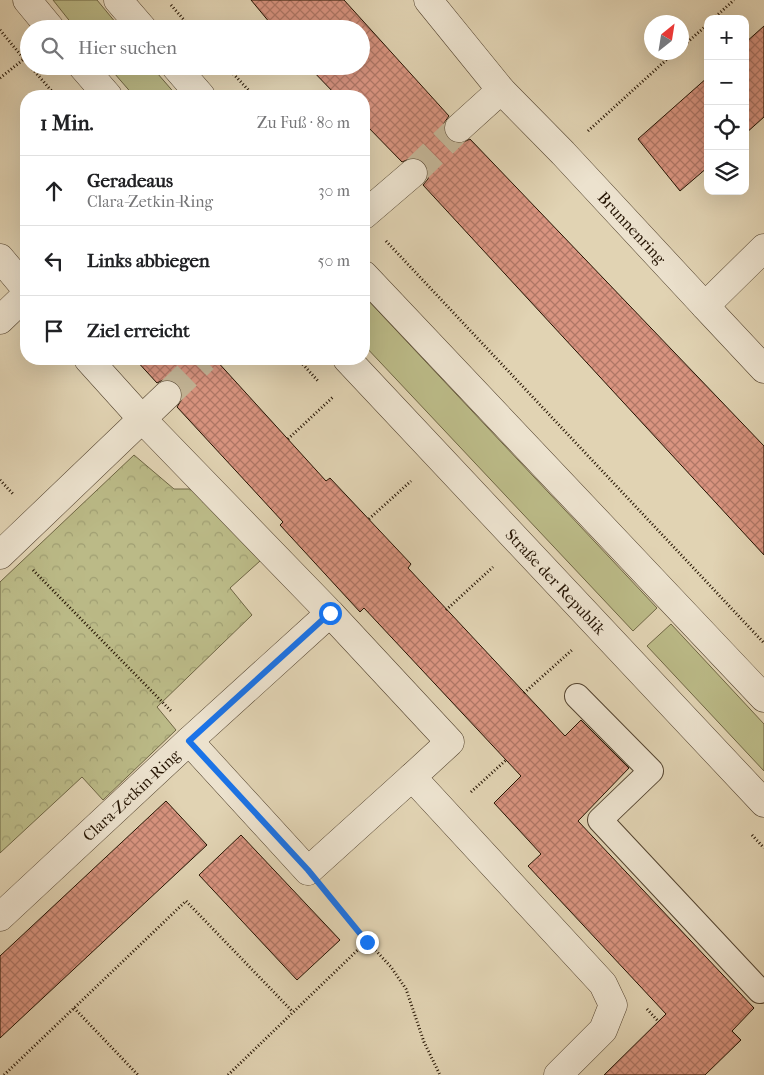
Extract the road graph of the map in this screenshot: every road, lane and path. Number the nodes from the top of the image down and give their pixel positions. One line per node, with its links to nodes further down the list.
1 (27, 0): 7 (street)
2 (118, 0): 8 (street)
3 (428, 0): 25 (street, Brunnenring)
4 (734, 0): 6 (path)
5 (168, 2): 9 (path)
6 (717, 15)
7 (44, 20)
8 (135, 20)
9 (184, 20)
10 (704, 28): 12 (path)
11 (0, 30): 13 (path)
12 (689, 41)
13 (20, 54)
14 (667, 60): 27 (path)
15 (20, 62): 20 (path)
16 (37, 75): 21 (path)
17 (90, 75): 22 (street)
18 (183, 75): 23 (street)
19 (234, 75): 24 (path)
20 (0, 78)
21 (51, 90)
22 (103, 90)
23 (196, 90)
24 (248, 90)
25 (501, 90): 26 (street); 27 (street, Brunnenring)
26 (459, 128)
27 (563, 153): 36 (street, Brunnenring)
28 (413, 173): 29 (street)
29 (370, 210)
30 (384, 239): 51 (path)
31 (764, 248): 36 (street)
32 (0, 258): 34 (street)
33 (370, 281): 55 (street)
34 (20, 282)
35 (20, 301): 37 (street)
36 (705, 306): 40 (street, Brunnenring)
37 (0, 320)
38 (93, 365): 43 (street)
39 (353, 365): 59 (street, Straße der Republik)
40 (764, 369)
41 (167, 395): 43 (street)
42 (333, 397): 44 (path)
43 (142, 420): 47 (street); 50 (street)
44 (288, 439)
45 (410, 481): 46 (path)
46 (369, 519)
47 (5, 551): 56 (path)
48 (493, 567): 49 (path)
49 (446, 610)
50 (330, 613): 56 (street, Clara-Zetkin-Ring); 58 (street)
51 (764, 643)
52 (576, 647): 53 (path)
53 (524, 693)
54 (577, 696): 64 (street)
55 (764, 698)
56 (192, 739): 61 (street); 62 (street, Clara-Zetkin-Ring)
57 (506, 760): 60 (path)
58 (412, 777): 60 (street); 61 (street)
59 (764, 803)
60 (446, 814): 71 (street)
61 (308, 870): 63 (path)
62 (0, 917)
63 (367, 942): 66 (path); 70 (path)
64 (760, 991)
65 (74, 1008): 66 (path); 67 (path); 68 (path)
66 (294, 1012): 69 (path)
67 (4, 1075)
68 (138, 1075)
69 (228, 1075)
70 (440, 1075)
71 (558, 1075)

